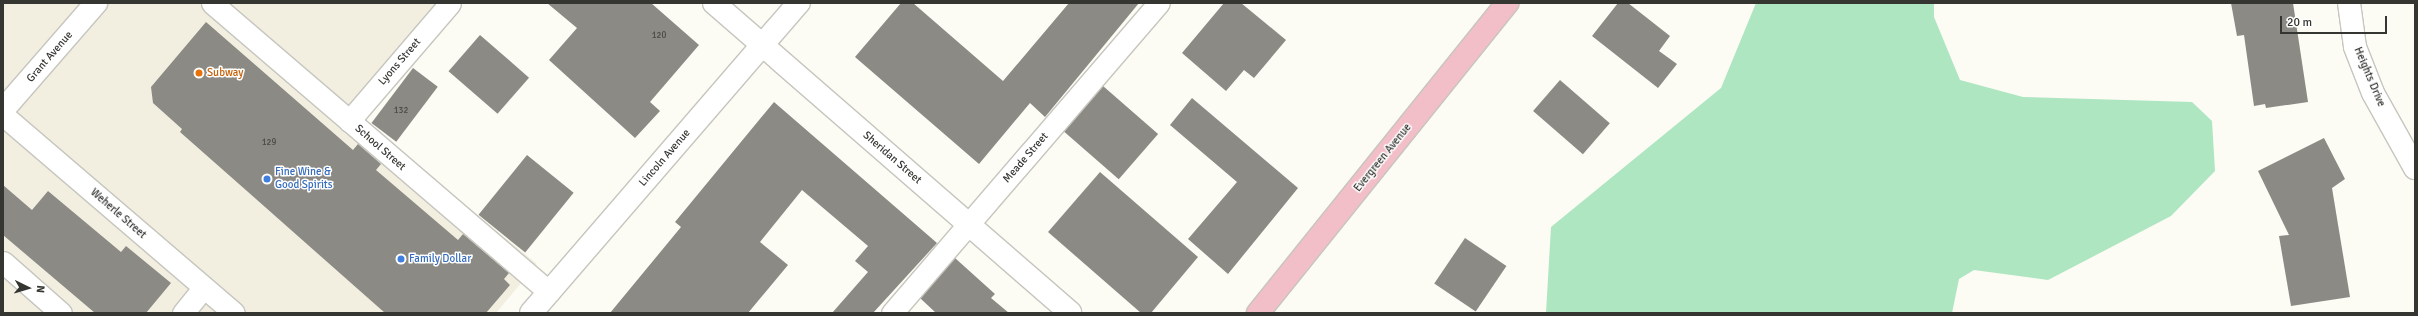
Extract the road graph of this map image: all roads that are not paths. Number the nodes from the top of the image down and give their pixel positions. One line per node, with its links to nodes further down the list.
1 (96, 3): 10 (street, Grant Avenue)
2 (212, 3): 12 (lane, School Street)
3 (450, 3): 12 (lane, Lyons Street)
4 (714, 3): 9 (street, Sheridan Street)
5 (799, 3): 9 (street, Lincoln Avenue)
6 (1159, 3): 14 (lane, Meade Street)
7 (1507, 3): 24 (main road, Evergreen Avenue)
8 (2349, 3): 13 (street, Heights Drive)
9 (762, 46): 14 (street, Sheridan Street); 17 (street, Lincoln Avenue)
10 (3, 110)
11 (3, 115): 16 (lane, Weherle Street)
12 (349, 121): 17 (lane, School Street)
13 (2415, 168)
14 (968, 224): 22 (lane, Meade Street); 23 (street, Sheridan Street)
15 (3, 262): 18 (lane)
16 (204, 287): 19 (lane); 20 (lane, Weherle Street)
17 (549, 292): 21 (street, Lincoln Avenue)
18 (61, 313)
19 (183, 313)
20 (234, 313)
21 (531, 313)
22 (892, 313)
23 (1070, 313)
24 (1258, 313)

